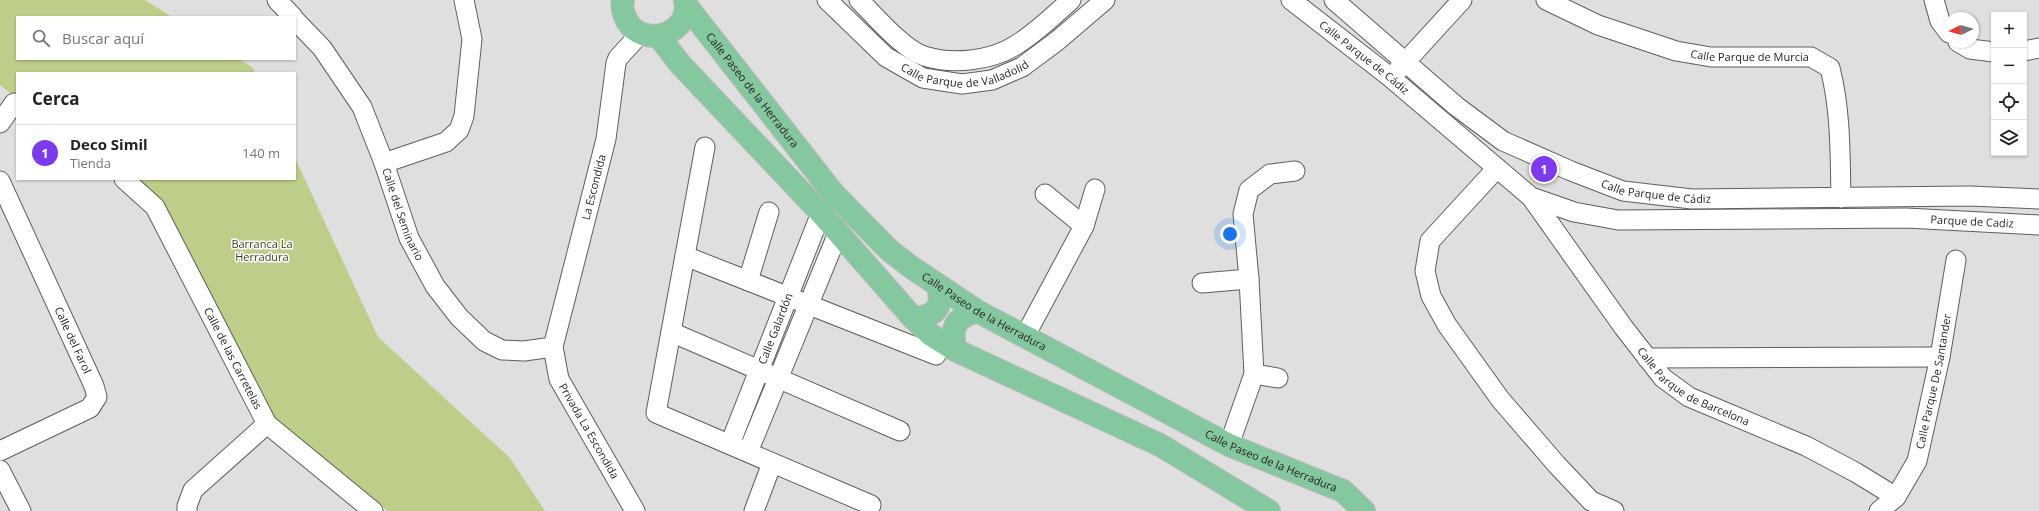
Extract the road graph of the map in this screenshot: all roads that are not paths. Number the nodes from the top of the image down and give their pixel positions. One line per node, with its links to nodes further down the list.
1 (277, 0): 14 (street)
2 (464, 0): 28 (street)
3 (623, 0): 18 (main road)
4 (827, 0): 15 (street, Calle Parque de Valladolid)
5 (859, 0): 12 (street, Calle Parque de Valladolid)
6 (1105, 0): 15 (street, Calle Parque de Valladolid)
7 (1291, 0): 24 (street, Calle Parque de Cádiz)
8 (1334, 0): 23 (street, Calle Parque de Cádiz)
9 (1462, 0): 23 (street)
10 (1546, 0): 37 (street, Calle Parque de Murcia)
11 (1934, 0): 17 (street)
12 (1068, 1): 15 (street)
13 (686, 3): 18 (main road); 53 (main road, Calle Paseo de la Herradura)
14 (292, 16)
15 (1083, 20)
16 (296, 21): 28 (street, Calle del Seminario)
17 (1943, 26)
18 (649, 35): 41 (main road); 60 (street, La Escondida)
19 (1968, 48): 22 (street)
20 (2039, 48): 21 (street)
21 (2027, 50)
22 (1991, 52)
23 (1407, 62): 24 (street); 34 (street, Calle Parque de Cádiz)
24 (1390, 77): 29 (street, Calle Parque de Cádiz)
25 (10, 100): 26 (street)
26 (0, 123)
27 (705, 147): 48 (street)
28 (384, 163): 60 (street, Calle del Seminario)
29 (1497, 168): 36 (street, Calle Parque de Cádiz); 86 (street)
30 (1295, 171): 50 (street)
31 (125, 180): 68 (street, Calle de las Carretelas)
32 (0, 181): 47 (street, Calle del Farol)
33 (1095, 190): 45 (street)
34 (1623, 191): 37 (street, Calle Parque de Cádiz); 43 (street)
35 (1045, 194): 45 (street)
36 (1531, 197): 43 (street, Calle Parque de Cádiz); 63 (street, Calle Parque de Barcelona)
37 (1841, 198): 38 (street, Calle Parque de Cádiz)
38 (2039, 199)
39 (769, 212): 51 (street)
40 (0, 213): 47 (street)
41 (821, 213): 46 (main road); 54 (street, Calle Galardón)
42 (1906, 218): 43 (street, Calle Parque de Cádiz); 44 (street, Parque de Cadiz)
43 (1618, 220)
44 (2039, 225)
45 (1084, 226): 59 (street)
46 (838, 233): 55 (street, Calle Galardón); 57 (main road)
47 (28, 239): 72 (street, Calle del Farol)
48 (685, 256): 51 (street); 58 (street)
49 (1956, 260): 62 (street, Calle Parque De Santander)
50 (1250, 279): 52 (street); 65 (street)
51 (748, 281): 54 (street)
52 (1202, 283)
53 (938, 286): 56 (main road, Calle Paseo de la Herradura); 57 (main road)
54 (789, 297): 55 (street); 64 (street, Calle Galardón)
55 (808, 304): 61 (street); 66 (street, Calle Galardón)
56 (977, 311): 59 (main road, Calle Paseo de la Herradura); 61 (main road)
57 (914, 318): 61 (main road)
58 (671, 332): 64 (street); 70 (street)
59 (1025, 336): 71 (main road, Calle Paseo de la Herradura)
60 (553, 347): 82 (street, Privada La Escondida)
61 (945, 352): 84 (main road)
62 (1940, 357): 63 (street); 76 (street, Calle Parque De Santander)
63 (1647, 358): 76 (street, Calle Parque de Barcelona)
64 (760, 370): 66 (street); 70 (street, Calle Galardón)
65 (1254, 374): 67 (street); 71 (street)
66 (778, 378): 69 (street); 73 (street, Calle Galardón)
67 (1278, 378)
68 (267, 424): 80 (street); 81 (street, Calle de las Carretelas)
69 (900, 430)
70 (730, 444): 73 (street)
71 (1229, 445): 77 (main road, Calle Paseo de la Herradura)
72 (0, 451)
73 (748, 452): 74 (street)
74 (772, 463): 78 (street); 83 (street)
75 (0, 470): 79 (street)
76 (1896, 498): 87 (street)
77 (1344, 501): 85 (main road, Calle Paseo de la Herradura)
78 (871, 505)
79 (21, 511)
80 (187, 511)
81 (373, 511)
82 (635, 511)
83 (754, 511)
84 (1269, 511)
85 (1364, 511)
86 (1614, 511)
87 (1879, 511)

